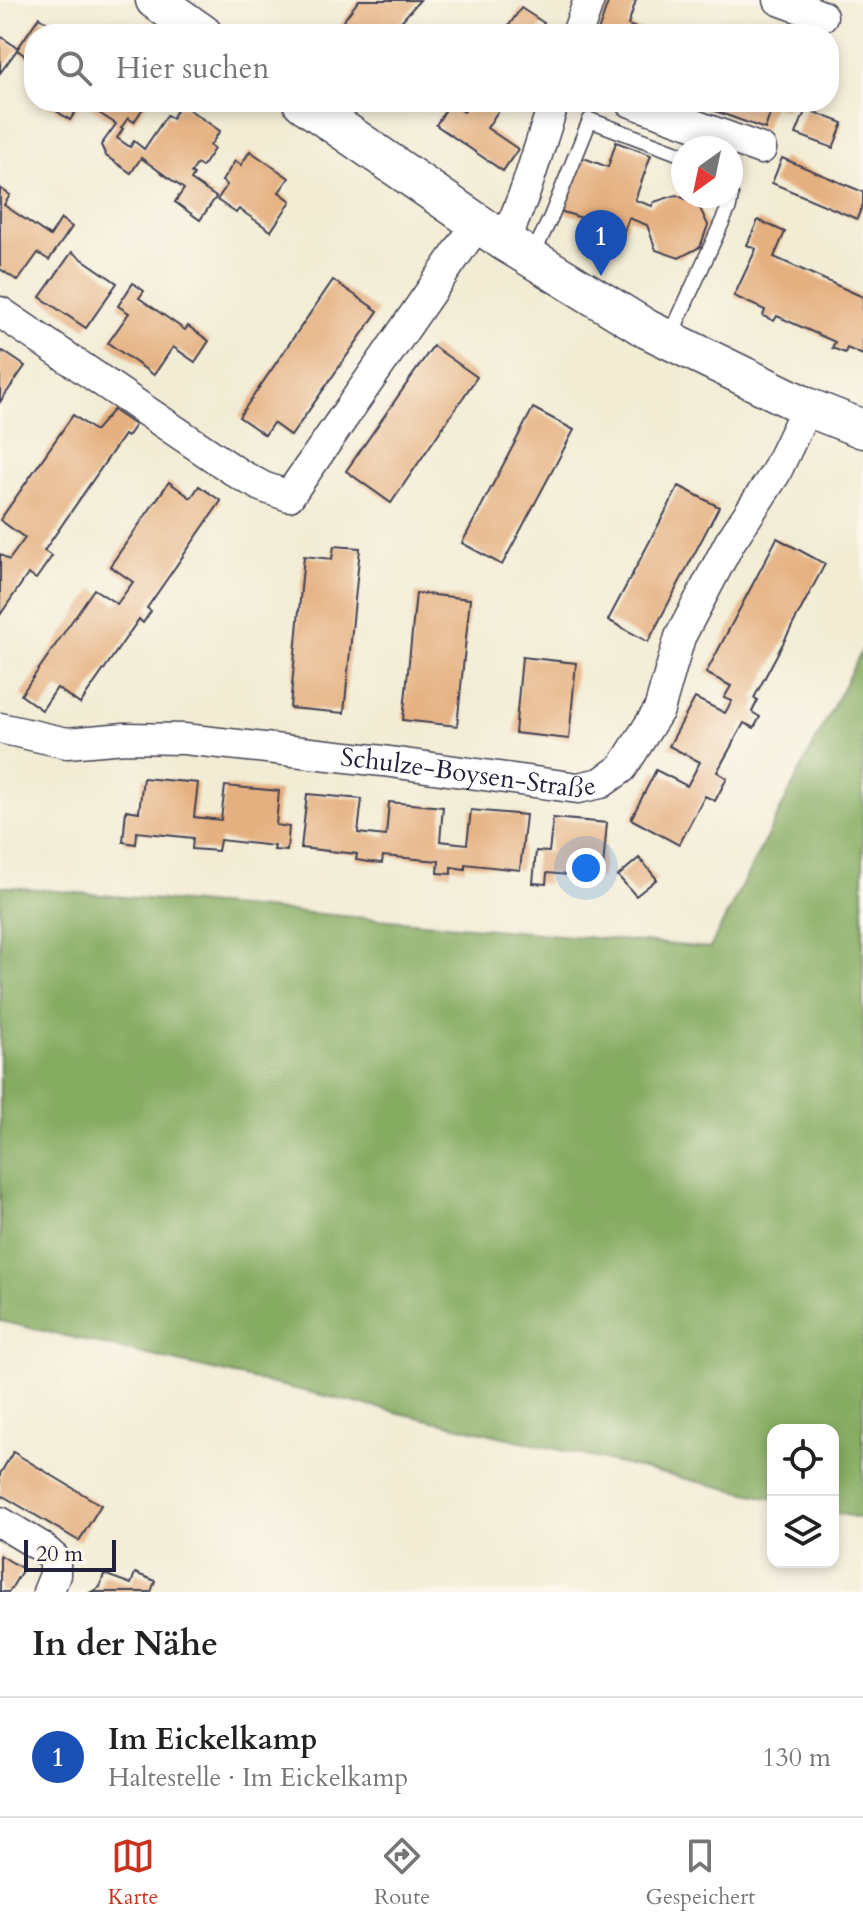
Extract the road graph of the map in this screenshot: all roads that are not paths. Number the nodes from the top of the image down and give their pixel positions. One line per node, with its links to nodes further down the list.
1 (155, 0): 5 (street)
2 (589, 0): 6 (street)
3 (779, 0): 4 (street)
4 (822, 16)
5 (189, 24)
6 (581, 24)
7 (317, 112): 13 (street)
8 (551, 112): 13 (street)
9 (659, 112): 10 (street)
10 (761, 149)
11 (671, 150): 13 (lane)
12 (729, 208): 15 (lane)
13 (505, 241): 14 (street); 15 (street)
14 (0, 312)
15 (668, 339): 16 (street)
16 (807, 407): 17 (street); 18 (street, Schulze-Boysen-Straße)
17 (863, 429)
18 (0, 728)
19 (0, 1522): 20 (street)
20 (48, 1592)

